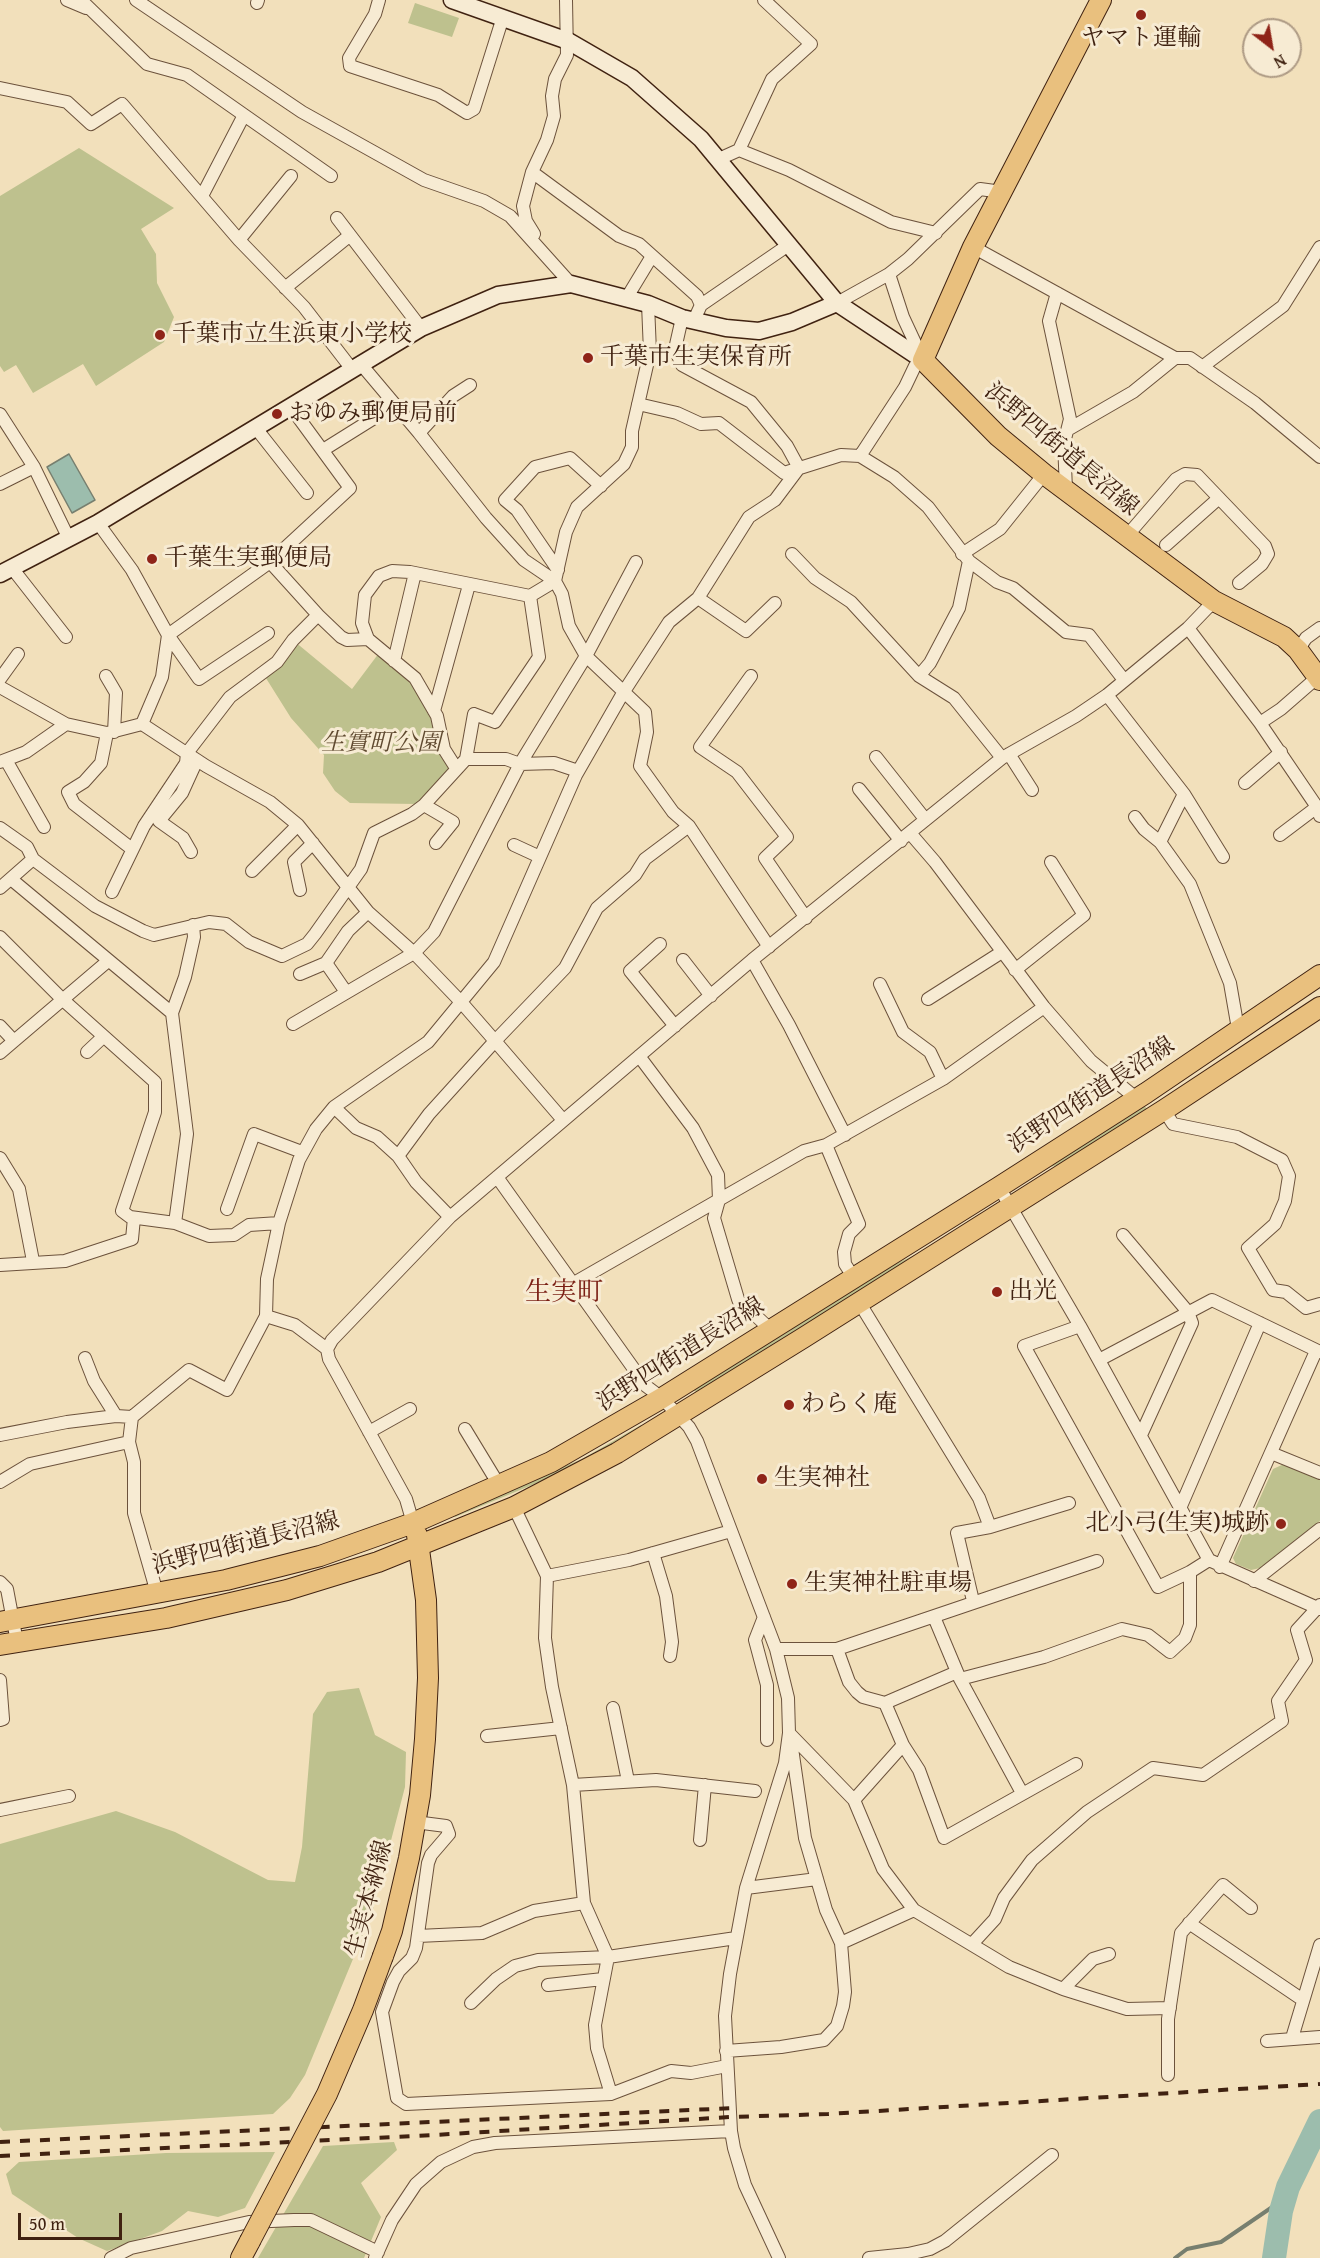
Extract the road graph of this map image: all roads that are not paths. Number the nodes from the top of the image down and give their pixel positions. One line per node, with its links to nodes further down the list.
1 (67, 0): 9 (street)
2 (81, 0): 9 (street)
3 (136, 0): 28 (street)
4 (379, 0): 10 (street)
5 (452, 0): 10 (street)
6 (566, 0): 11 (street)
7 (764, 0): 14 (street)
8 (1101, 0): 19 (main road)
9 (93, 10): 13 (street)
10 (503, 17): 11 (street)
11 (568, 41): 15 (street); 16 (street)
12 (0, 88): 20 (street)
13 (244, 115): 18 (street); 20 (street)
14 (739, 150): 15 (street); 22 (street)
15 (719, 159): 25 (street)
16 (532, 172): 28 (street); 29 (street)
17 (291, 176): 24 (street)
18 (331, 176)
19 (1002, 192): 22 (street); 26 (main road)
20 (202, 196): 24 (street)
21 (338, 218): 23 (street)
22 (936, 233): 30 (street)
23 (349, 236): 32 (street); 38 (street)
24 (239, 240): 32 (street)
25 (787, 246): 35 (street); 37 (street)
26 (973, 246): 33 (street); 40 (main road)
27 (1320, 247): 42 (street)
28 (546, 253): 31 (street)
29 (652, 256): 34 (street); 37 (street)
30 (889, 274): 35 (street); 40 (street)
31 (571, 284): 34 (street); 38 (street)
32 (285, 288): 41 (street)
33 (1057, 293): 39 (street); 49 (street)
34 (626, 299): 36 (street)
35 (837, 303): 37 (street); 40 (street)
36 (648, 304): 37 (street); 44 (street)
37 (692, 314): 55 (street)
38 (421, 328): 41 (street)
39 (1175, 358): 42 (street); 49 (street)
40 (923, 360): 52 (street); 56 (main road, 浜野四街道長沼線)
41 (356, 366): 45 (street); 46 (street)
42 (1202, 367): 53 (street)
43 (470, 385): 50 (street)
44 (638, 404): 55 (street); 58 (street)
45 (290, 405): 48 (street); 51 (street)
46 (395, 405): 50 (street); 51 (street)
47 (0, 414): 54 (street)
48 (255, 427): 60 (street); 62 (street)
49 (1069, 429): 59 (street)
50 (419, 433): 72 (street)
51 (323, 450): 68 (street)
52 (860, 456): 55 (street); 67 (street)
53 (1320, 458)
54 (34, 467): 57 (street); 64 (street)
55 (799, 468): 76 (street)
56 (1044, 474): 59 (main road, 浜野四街道長沼線); 67 (street)
57 (0, 484)
58 (601, 486): 72 (street); 72 (street)
59 (1066, 489): 63 (main road, 浜野四街道長沼線)
60 (307, 493)
61 (1219, 498): 63 (street); 65 (street); 73 (street)
62 (99, 523): 64 (street); 83 (street)
63 (1126, 537): 77 (main road, 浜野四街道長沼線)
64 (69, 539): 70 (street)
65 (1166, 545)
66 (792, 554): 92 (street)
67 (966, 557): 92 (street); 95 (street)
68 (270, 562): 79 (street); 83 (street)
69 (636, 562): 88 (street)
70 (6, 571): 84 (street)
71 (415, 573): 74 (street); 85 (street); 89 (street)
72 (557, 575): 75 (street); 88 (street)
73 (1239, 583)
74 (469, 585): 75 (street); 99 (street)
75 (530, 596): 108 (street)
76 (698, 598): 78 (street); 97 (street)
77 (1214, 601): 80 (street); 86 (main road, 浜野四街道長沼線)
78 (775, 603)
79 (318, 615): 85 (street); 105 (street)
80 (1188, 628): 95 (street); 100 (street)
81 (1320, 628): 86 (street)
82 (268, 633): 83 (street)
83 (168, 635): 102 (street)
84 (66, 637)
85 (368, 639): 89 (street)
86 (1298, 650): 93 (main road, 浜野四街道長沼線)
87 (18, 654): 94 (street)
88 (586, 656): 97 (street); 110 (street)
89 (394, 661): 99 (street)
90 (106, 676): 103 (street)
91 (751, 676): 144 (street)
92 (919, 676): 106 (street)
93 (1319, 677): 100 (street)
94 (0, 679)
95 (1124, 680): 98 (street)
96 (0, 687): 101 (street)
97 (623, 693): 112 (street); 122 (street)
98 (1107, 695): 106 (street); 116 (street)
99 (434, 711): 111 (street)
100 (1260, 723): 104 (street)
101 (66, 724): 103 (street); 109 (street)
102 (142, 724): 103 (street); 105 (street)
103 (110, 732): 131 (street)
104 (1281, 752): 113 (street); 118 (street)
105 (192, 756): 121 (street); 131 (street); 132 (street)
106 (1005, 756): 115 (street); 120 (street)
107 (876, 757): 120 (street)
108 (466, 759): 110 (street); 111 (street)
109 (3, 761): 123 (street)
110 (520, 764): 112 (street); 150 (street)
111 (456, 768): 117 (street)
112 (578, 771): 133 (street)
113 (1245, 783)
114 (859, 789): 126 (street)
115 (1032, 790)
116 (1184, 794): 127 (street); 134 (street)
117 (424, 805): 129 (street); 139 (street)
118 (1318, 811): 125 (street)
119 (1135, 817): 127 (street)
120 (925, 819): 126 (street)
121 (298, 825): 128 (street); 137 (street)
122 (689, 826): 148 (street); 173 (street)
123 (44, 827)
124 (0, 828): 135 (street)
125 (1280, 835)
126 (905, 837): 144 (street); 149 (street)
127 (1160, 842): 170 (street)
128 (313, 843): 139 (street); 141 (street)
129 (436, 843)
130 (514, 845): 133 (street)
131 (132, 849): 142 (street)
132 (191, 852)
133 (540, 857): 163 (street)
134 (1223, 857)
135 (33, 859): 138 (street); 145 (street)
136 (1051, 862): 155 (street)
137 (252, 871)
138 (11, 879): 140 (street); 153 (street)
139 (348, 887): 143 (street); 145 (street)
140 (0, 888)
141 (300, 890)
142 (112, 892)
143 (368, 912): 150 (street); 154 (street)
144 (806, 918): 148 (street)
145 (193, 925): 166 (street)
146 (0, 937): 161 (street)
147 (660, 944): 169 (street)
148 (769, 947): 152 (street)
149 (1002, 952): 155 (street); 162 (street)
150 (414, 953): 159 (street); 163 (street)
151 (683, 960): 160 (street)
152 (752, 960): 160 (street); 182 (street)
153 (108, 961): 161 (street); 166 (street)
154 (326, 963): 156 (street); 159 (street)
155 (1016, 970): 164 (street)
156 (300, 974)
157 (1320, 975): 170 (main road, 浜野四街道長沼線)
158 (880, 984): 177 (street)
159 (346, 992): 167 (street)
160 (711, 996): 169 (street)
161 (62, 999): 171 (street); 172 (street)
162 (928, 999)
163 (460, 1002): 173 (street); 179 (street)
164 (1044, 1007): 177 (street); 178 (street)
165 (1320, 1007): 180 (main road, 浜野四街道長沼線)
166 (172, 1013): 194 (street)
167 (293, 1024)
168 (0, 1026): 172 (street)
169 (675, 1026): 176 (street)
170 (1238, 1029): 178 (main road, 浜野四街道長沼線)
171 (103, 1037): 174 (street); 193 (street)
172 (14, 1041): 175 (street)
173 (495, 1041): 181 (street); 185 (street)
174 (87, 1052)
175 (0, 1053)
176 (639, 1056): 181 (street); 189 (street)
177 (944, 1079): 182 (street)
178 (1137, 1099): 188 (main road, 浜野四街道長沼線)
179 (334, 1107): 184 (street); 185 (street)
180 (1164, 1110): 190 (main road, 浜野四街道長沼線); 202 (street)
181 (563, 1119): 187 (street)
182 (845, 1135): 183 (street)
183 (826, 1145): 189 (street); 199 (street)
184 (302, 1152): 191 (street); 195 (street)
185 (398, 1156): 192 (street)
186 (0, 1158): 197 (street)
187 (497, 1177): 192 (street); 200 (street)
188 (999, 1187): 190 (street); 199 (main road, 浜野四街道長沼線)
189 (720, 1200): 200 (street); 207 (street)
190 (1011, 1207): 201 (main road, 浜野四街道長沼線); 206 (street)
191 (227, 1209)
192 (450, 1217): 208 (street)
193 (134, 1218): 194 (street); 197 (street)
194 (175, 1223): 195 (street)
195 (279, 1223): 204 (street)
196 (1123, 1235): 203 (street)
197 (33, 1262): 198 (street)
198 (0, 1265)
199 (855, 1278): 207 (main road, 浜野四街道長沼線)
200 (574, 1283): 212 (street)
201 (859, 1302): 215 (main road, 浜野四街道長沼線); 230 (street)
202 (1320, 1304)
203 (1188, 1312): 205 (street); 211 (street); 220 (street)
204 (266, 1316): 208 (street); 216 (street)
205 (1260, 1323): 209 (street); 227 (street)
206 (1080, 1326): 211 (street); 238 (street)
207 (771, 1330): 212 (main road, 浜野四街道長沼線)
208 (327, 1348): 218 (street)
209 (1318, 1352): 222 (street)
210 (85, 1358): 214 (street)
211 (1099, 1360): 220 (street)
212 (662, 1398): 215 (street); 225 (main road, 浜野四街道長沼線)
213 (410, 1409): 218 (street)
214 (116, 1416): 216 (street); 219 (street)
215 (678, 1416): 228 (main road, 浜野四街道長沼線); 232 (street)
216 (132, 1417): 221 (street)
217 (465, 1429): 225 (street)
218 (369, 1432): 229 (street)
219 (0, 1435)
220 (1141, 1435): 227 (street)
221 (129, 1442): 224 (street); 242 (street)
222 (1271, 1453): 223 (street); 237 (street)
223 (1320, 1473)
224 (0, 1482)
225 (499, 1485): 229 (main road, 浜野四街道長沼線)
226 (1069, 1503): 230 (street)
227 (1181, 1506): 235 (street)
228 (514, 1507): 233 (main road, 浜野四街道長沼線); 239 (street)
229 (413, 1523): 233 (main road, 生実本納線); 242 (main road, 浜野四街道長沼線)
230 (990, 1527): 243 (street)
231 (1320, 1529): 240 (street)
232 (731, 1530): 234 (street); 245 (street)
233 (420, 1546): 248 (main road, 浜野四街道長沼線); 271 (main road, 生実本納線)
234 (653, 1553): 239 (street); 251 (street)
235 (1209, 1560): 237 (street); 238 (street)
236 (1097, 1561): 243 (street)
237 (1220, 1567): 240 (street)
238 (1190, 1572): 252 (street)
239 (547, 1576): 257 (street)
240 (1254, 1581): 244 (street)
241 (0, 1582): 247 (street)
242 (157, 1593): 247 (main road, 浜野四街道長沼線)
243 (973, 1601): 246 (street)
244 (1319, 1607): 282 (street)
245 (764, 1617): 249 (street); 260 (street)
246 (934, 1617): 250 (street); 252 (street)
247 (7, 1621): 248 (street)
248 (9, 1643)
249 (776, 1649): 250 (street); 258 (street)
250 (837, 1649): 254 (street)
251 (670, 1656)
252 (958, 1676): 254 (street); 267 (street)
253 (0, 1680): 256 (street)
254 (885, 1703): 261 (street)
255 (613, 1708): 263 (street)
256 (0, 1720)
257 (561, 1728): 259 (street); 264 (street)
258 (789, 1733): 269 (street); 273 (street); 274 (street)
259 (487, 1736)
260 (767, 1740)
261 (903, 1745): 267 (street); 269 (street)
262 (1076, 1764): 267 (street)
263 (628, 1781): 264 (street); 265 (street)
264 (573, 1785): 275 (street)
265 (705, 1785): 266 (street); 272 (street)
266 (755, 1791)
267 (1022, 1793)
268 (69, 1796): 270 (street)
269 (854, 1800): 277 (street)
270 (0, 1810)
271 (415, 1822): 279 (street); 301 (main road, 生実本納線, bridge)
272 (700, 1840)
273 (817, 1879): 274 (street); 281 (street)
274 (746, 1888): 280 (street)
275 (584, 1903): 279 (street); 285 (street)
276 (1251, 1908): 278 (street)
277 (914, 1910): 281 (street); 282 (street)
278 (1189, 1923): 289 (street); 291 (street)
279 (418, 1936): 298 (street)
280 (736, 1938): 285 (street); 295 (street)
281 (841, 1943): 295 (street)
282 (972, 1944): 288 (street)
283 (1320, 1945): 289 (street)
284 (1109, 1954): 288 (street)
285 (608, 1957): 286 (street); 290 (street)
286 (603, 1979): 287 (street); 298 (street)
287 (548, 1985)
288 (1063, 1989): 291 (street)
289 (1303, 2000): 293 (street)
290 (471, 2003)
291 (1170, 2008): 297 (street)
292 (1320, 2037): 293 (street)
293 (1292, 2038): 294 (street)
294 (1267, 2041)
295 (726, 2051): 296 (street)
296 (727, 2066): 298 (street); 299 (street)
297 (1168, 2074)
298 (611, 2094)
299 (731, 2131): 302 (street); 304 (street)
300 (1052, 2155): 305 (street)
301 (245, 2250)
302 (377, 2255): 303 (street)
303 (111, 2258)
304 (779, 2258)
305 (869, 2258)

